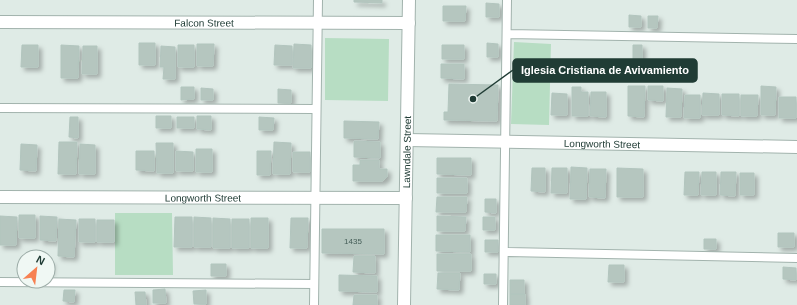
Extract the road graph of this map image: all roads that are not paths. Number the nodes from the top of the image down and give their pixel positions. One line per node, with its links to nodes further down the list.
1 (318, 0): 5 (lane)
2 (409, 0): 6 (street, Lawndale Street)
3 (507, 0): 7 (lane)
4 (0, 22): 5 (street, Falcon Street)
5 (318, 23): 6 (street, Falcon Street); 10 (lane)
6 (409, 23): 11 (street, Lawndale Street)
7 (507, 34): 8 (lane); 12 (lane)
8 (797, 39)
9 (0, 108): 10 (lane)
10 (316, 109): 15 (lane)
11 (407, 140): 12 (street, Longworth Street); 16 (street, Lawndale Street)
12 (505, 142): 13 (street, Longworth Street); 17 (lane)
13 (797, 147)
14 (0, 197): 15 (street, Longworth Street)
15 (314, 197): 16 (street, Longworth Street); 20 (lane)
16 (406, 198): 22 (street, Lawndale Street)
17 (504, 252): 18 (lane); 23 (lane)
18 (797, 258)
19 (0, 282): 20 (lane)
20 (314, 284): 21 (lane)
21 (314, 305)
22 (404, 305)
23 (503, 305)

